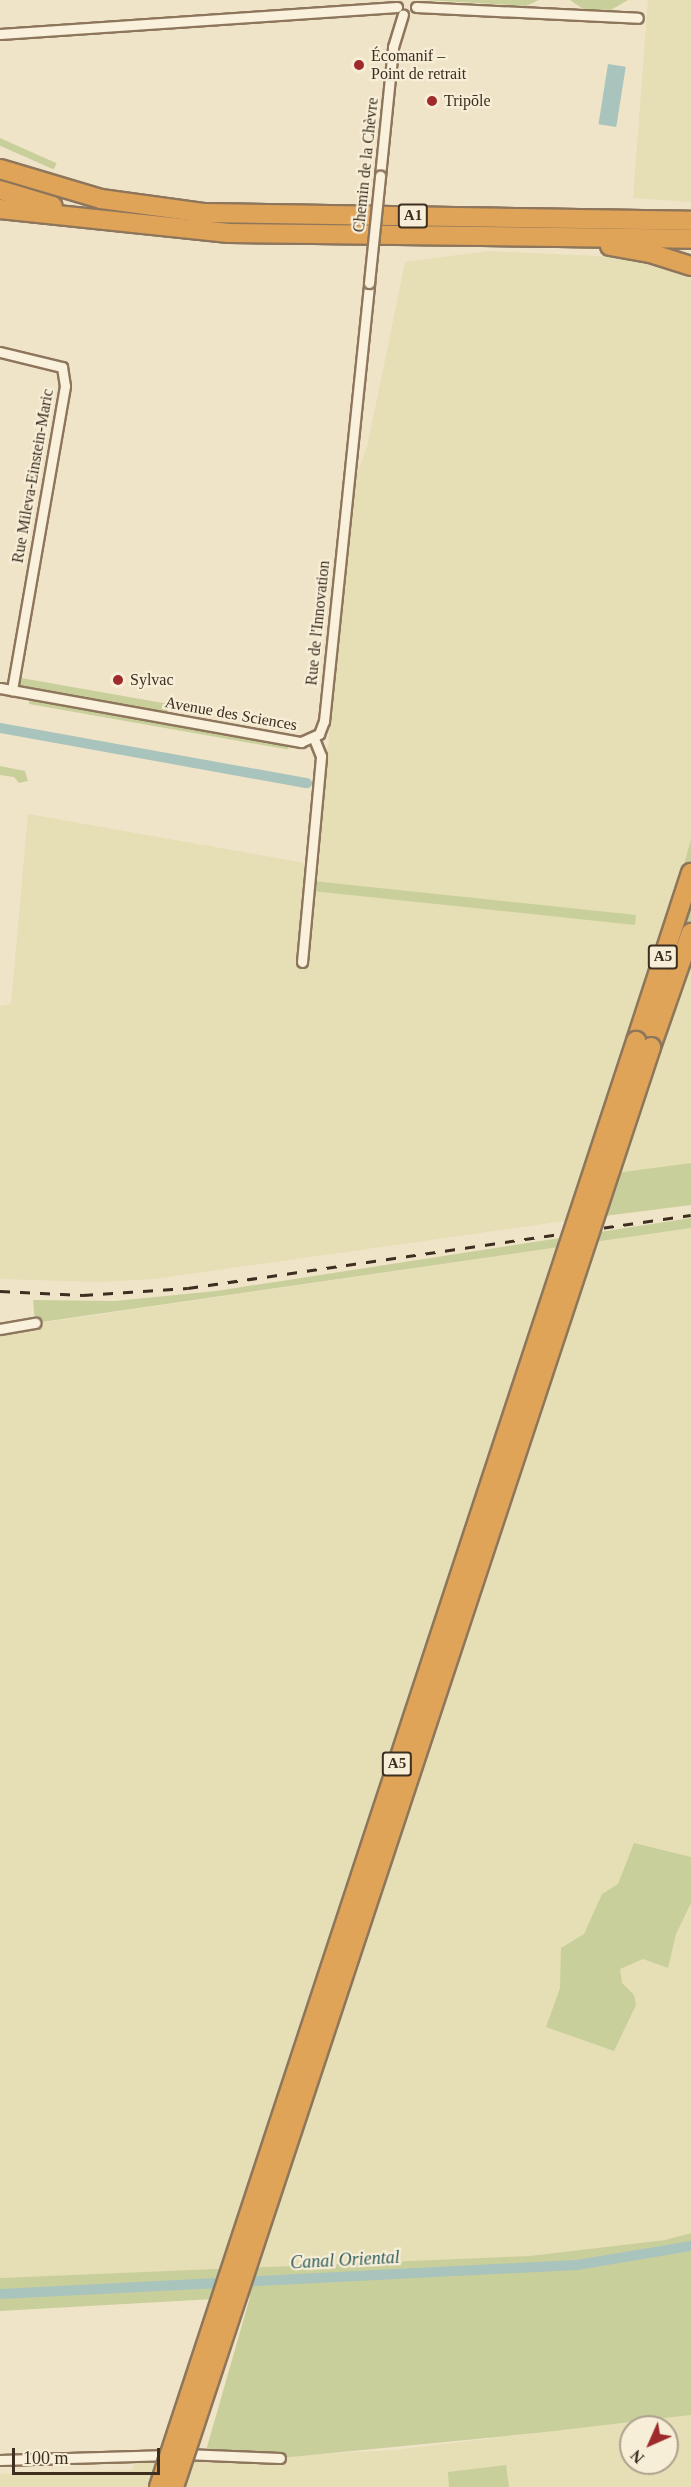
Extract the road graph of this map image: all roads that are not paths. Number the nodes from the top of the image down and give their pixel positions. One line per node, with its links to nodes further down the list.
1 (414, 3): 2 (street); 3 (street)
2 (399, 7): 4 (street); 15 (street, Chemin de la Chèvre, bridge)
3 (638, 18)
4 (0, 34)
5 (0, 155): 8 (highway)
6 (0, 169): 8 (highway, A1)
7 (0, 190): 11 (highway, A1)
8 (135, 205): 10 (highway, A1)
9 (0, 209): 11 (highway)
10 (691, 221)
11 (156, 226): 12 (highway, A1)
12 (534, 235): 13 (highway, A1); 14 (highway)
13 (691, 239)
14 (691, 266)
15 (369, 283): 19 (street, Rue de l'Innovation)
16 (0, 352): 18 (street, Rue Mileva-Einstein-Maric)
17 (0, 688): 18 (street, Avenue des Sciences)
18 (12, 690): 19 (street, Avenue des Sciences)
19 (314, 739): 22 (street)
20 (691, 873): 27 (highway, A5, bridge)
21 (691, 933): 28 (highway, A5, bridge)
22 (302, 962)
23 (35, 1323): 24 (street)
24 (0, 1329)
25 (280, 2458): 26 (street)
26 (0, 2460)
27 (159, 2487)
28 (174, 2487)

